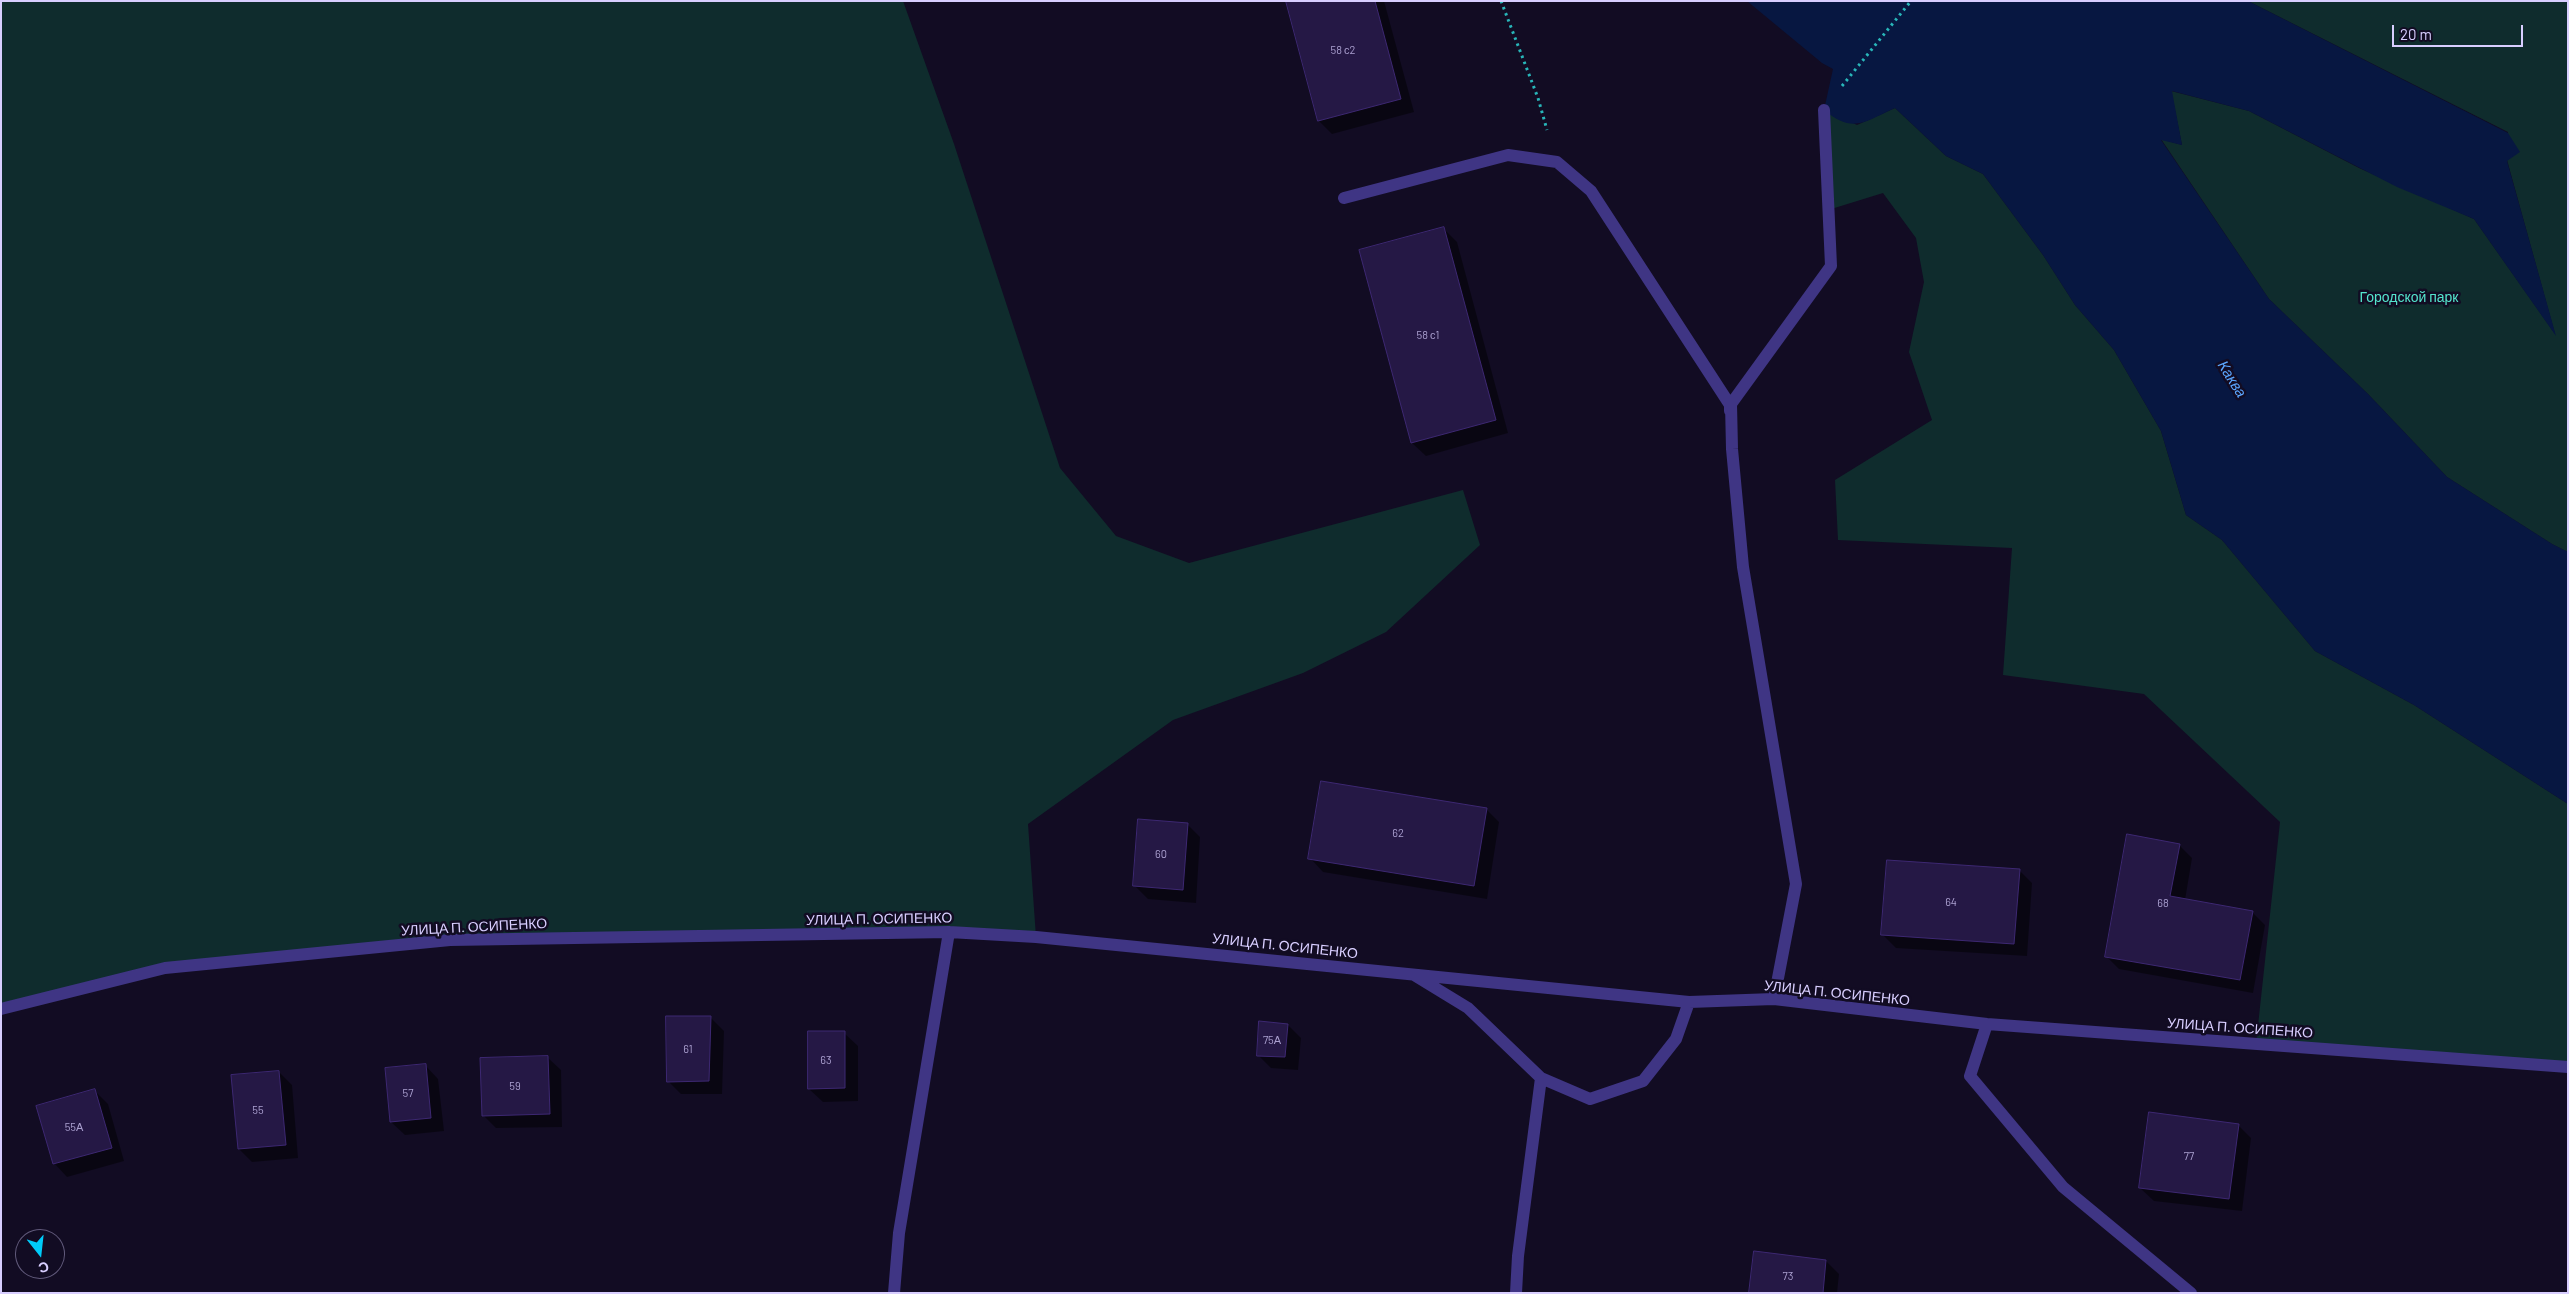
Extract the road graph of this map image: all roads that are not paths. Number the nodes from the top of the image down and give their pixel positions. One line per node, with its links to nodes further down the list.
1 (1824, 110): 3 (street)
2 (1344, 198): 3 (street)
3 (1732, 449): 6 (street)
4 (949, 932): 5 (street, УЛИЦА П. ОСИПЕНКО); 8 (street, УЛИЦА П. ОСИПЕНКО); 12 (street)
5 (1412, 973): 7 (street, УЛИЦА П. ОСИПЕНКО); 11 (street)
6 (1774, 999): 7 (street, УЛИЦА П. ОСИПЕНКО); 9 (street, УЛИЦА П. ОСИПЕНКО)
7 (1689, 1002): 11 (street)
8 (1, 1009)
9 (1987, 1024): 10 (street, УЛИЦА П. ОСИПЕНКО); 14 (street)
10 (2568, 1067)
11 (1541, 1078): 13 (street)
12 (894, 1293)
13 (1516, 1293)
14 (2191, 1293)

